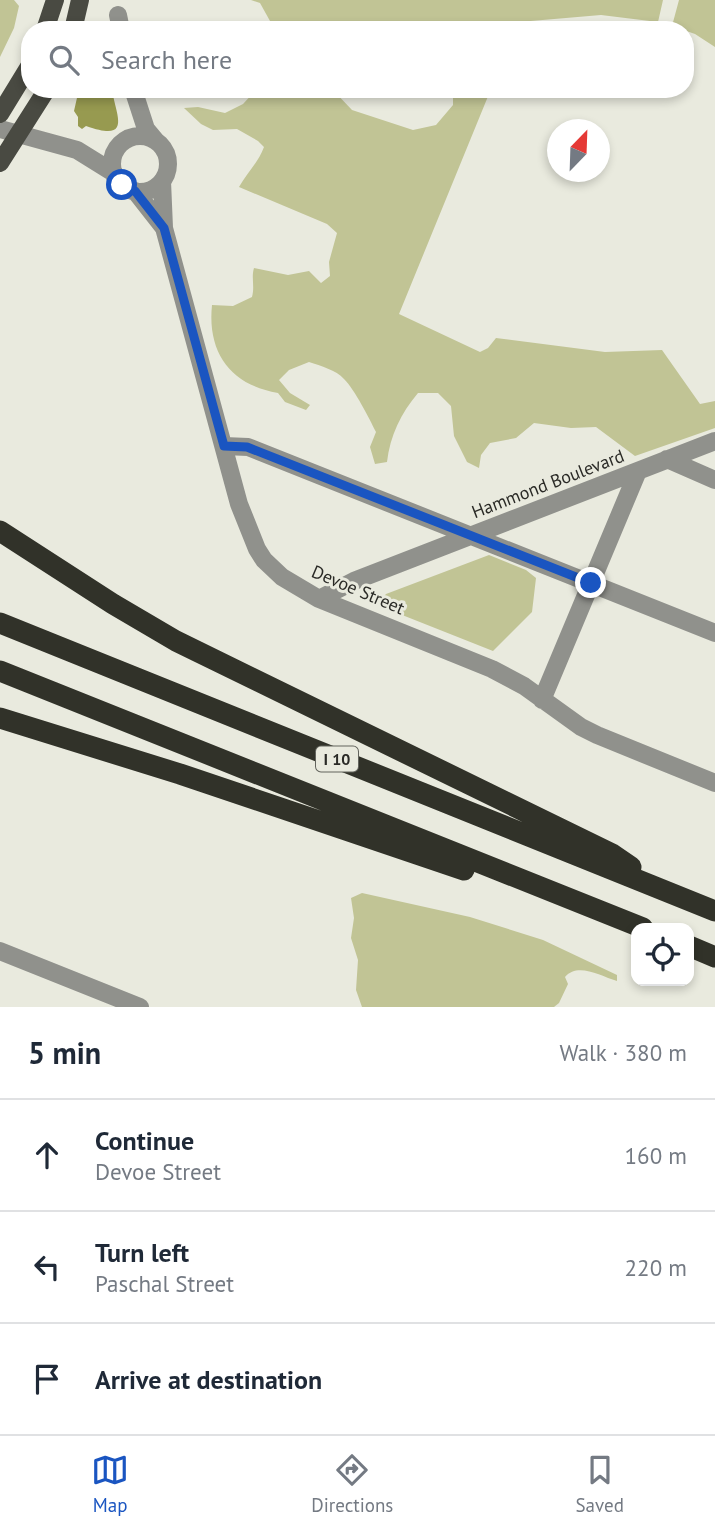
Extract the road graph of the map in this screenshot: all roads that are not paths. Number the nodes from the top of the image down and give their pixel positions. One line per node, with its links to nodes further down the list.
1 (55, 0): 3 (main road)
2 (80, 0): 4 (main road)
3 (48, 21)
4 (75, 21)
5 (21, 80): 9 (main road)
6 (42, 98): 11 (main road)
7 (135, 98): 13 (street)
8 (136, 98): 12 (street)
9 (0, 114)
10 (0, 129): 11 (street)
11 (20, 134): 14 (street); 15 (main road)
12 (156, 141): 13 (street); 17 (street)
13 (124, 142): 14 (street); 16 (street)
14 (77, 150): 16 (street)
15 (0, 163)
16 (114, 173): 18 (street)
17 (162, 181): 18 (street); 19 (street, Devoe Street)
18 (135, 191): 19 (street, Devoe Street)
19 (164, 228): 21 (street, Devoe Street)
20 (715, 440): 22 (street, Hammond Boulevard)
21 (224, 446): 26 (street); 28 (street, Devoe Street)
22 (667, 459): 23 (street, Hammond Boulevard); 24 (street)
23 (638, 471): 26 (street, Hammond Boulevard); 27 (street)
24 (715, 480)
25 (0, 531): 35 (highway)
26 (472, 536): 27 (street); 28 (street, Hammond Boulevard)
27 (591, 583): 30 (street); 32 (street)
28 (319, 598): 32 (street, Devoe Street)
29 (0, 624): 35 (highway, I 10)
30 (715, 632)
31 (0, 671): 37 (highway, I 10)
32 (542, 700): 34 (street, Devoe Street)
33 (0, 718): 38 (highway)
34 (715, 783)
35 (674, 894): 36 (highway, I 10)
36 (715, 911)
37 (631, 923)
38 (631, 924)
39 (694, 948): 41 (highway)
40 (0, 951): 42 (street)
41 (715, 957)
42 (140, 1007)

